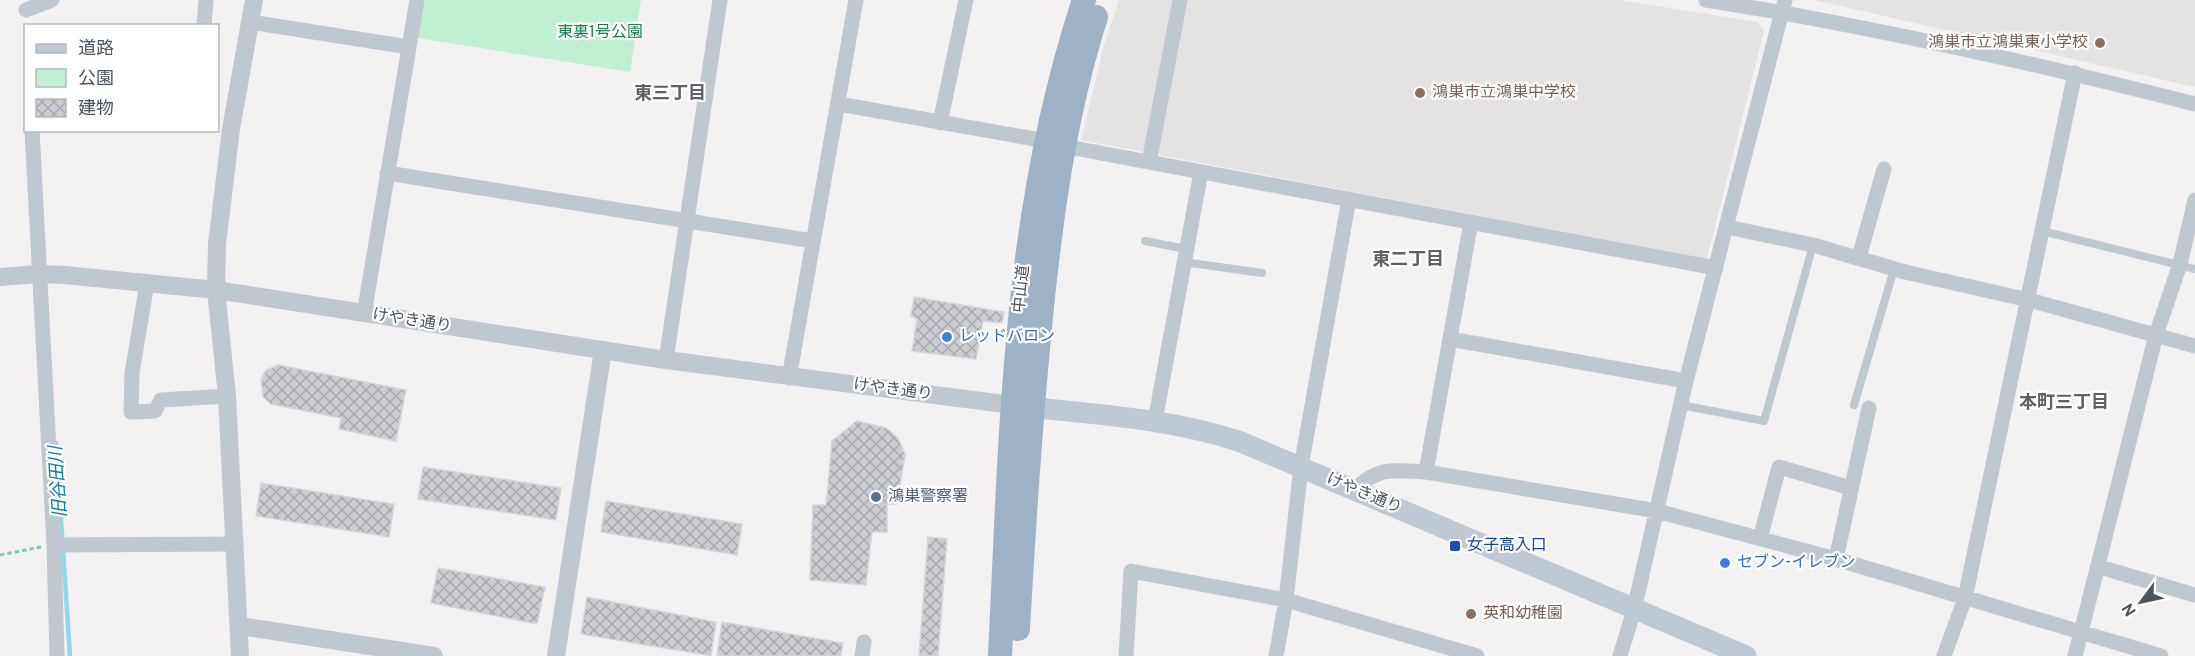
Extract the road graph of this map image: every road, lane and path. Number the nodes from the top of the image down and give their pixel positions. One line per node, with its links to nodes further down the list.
1 (52, 0): 13 (street)
2 (206, 0): 15 (street)
3 (254, 0): 14 (street)
4 (417, 0): 16 (street)
5 (720, 0): 29 (street)
6 (856, 0): 18 (street)
7 (966, 0): 20 (street)
8 (1084, 0): 22 (highway, 中山道)
9 (1101, 0): 22 (highway, 中山道)
10 (1180, 0): 23 (street)
11 (1706, 0): 12 (street)
12 (1783, 6): 17 (street); 31 (street)
13 (26, 12)
14 (250, 22): 16 (street); 46 (street)
15 (204, 24)
16 (409, 47): 26 (street)
17 (2075, 73): 19 (street); 32 (street)
18 (838, 104): 20 (street); 33 (street)
19 (2195, 104)
20 (940, 123): 22 (street)
21 (32, 132): 43 (street)
22 (1054, 143): 23 (street); 58 (highway, 中山道)
23 (1149, 162): 25 (street)
24 (1884, 169): 37 (street)
25 (1201, 172): 27 (street); 36 (street)
26 (387, 173): 29 (street); 48 (street)
27 (1349, 199): 30 (street); 61 (street)
28 (2195, 200): 38 (street)
29 (687, 221): 33 (street); 53 (street)
30 (1471, 222): 39 (street); 50 (street)
31 (1727, 227): 35 (street); 39 (street)
32 (2042, 231): 38 (lane); 47 (street)
33 (813, 241): 54 (street)
34 (1145, 241): 36 (lane)
35 (1813, 244): 37 (street); 57 (lane)
36 (1185, 255): 42 (lane); 60 (street)
37 (1858, 257): 40 (street)
38 (2180, 264): 41 (lane); 49 (street)
39 (1716, 268): 55 (street)
40 (1894, 268): 47 (street); 59 (lane)
41 (2195, 269)
42 (1262, 273)
43 (38, 274): 44 (street, けやき通り); 45 (street, けやき通り); 68 (street)
44 (0, 277)
45 (147, 283): 46 (street, けやき通り); 56 (street)
46 (216, 290): 48 (street, けやき通り); 56 (street)
47 (2029, 300): 49 (street); 73 (street)
48 (364, 314): 52 (street, けやき通り)
49 (2156, 335): 51 (street); 71 (street)
50 (1450, 339): 55 (street); 62 (street)
51 (2195, 346)
52 (603, 350): 53 (street, けやき通り); 81 (street)
53 (666, 360): 54 (street, けやき通り)
54 (789, 378): 58 (street, けやき通り)
55 (1686, 381): 57 (street)
56 (227, 396): 67 (street)
57 (1681, 405): 65 (street)
58 (1022, 406): 60 (main road, けやき通り); 82 (highway, 中山道); 83 (highway, 中山道)
59 (1862, 407): 63 (street)
60 (1155, 421): 61 (main road, けやき通り)
61 (1302, 467): 64 (main road, けやき通り); 74 (street)
62 (1426, 472): 64 (street); 65 (street)
63 (1851, 488): 66 (street); 70 (street)
64 (1354, 490): 75 (main road, けやき通り)
65 (1658, 511): 66 (street); 75 (street)
66 (1760, 539): 70 (street)
67 (236, 544): 68 (street); 76 (street)
68 (54, 545): 69 (path); 78 (street)
69 (0, 555)
70 (1836, 560): 73 (street)
71 (2100, 567): 72 (street); 77 (street)
72 (2195, 595)
73 (1965, 598): 77 (street); 89 (street)
74 (1286, 600): 84 (street); 85 (street); 86 (street)
75 (1634, 610): 87 (street); 88 (main road, けやき通り)
76 (240, 626): 79 (street); 80 (street)
77 (2082, 634): 90 (street); 91 (street)
78 (57, 656)
79 (240, 656)
80 (434, 656)
81 (556, 656)
82 (1000, 656)
83 (1016, 656)
84 (1126, 656)
85 (1276, 656)
86 (1478, 656)
87 (1620, 656)
88 (1746, 656)
89 (1944, 656)
90 (2075, 656)
91 (2161, 656)

